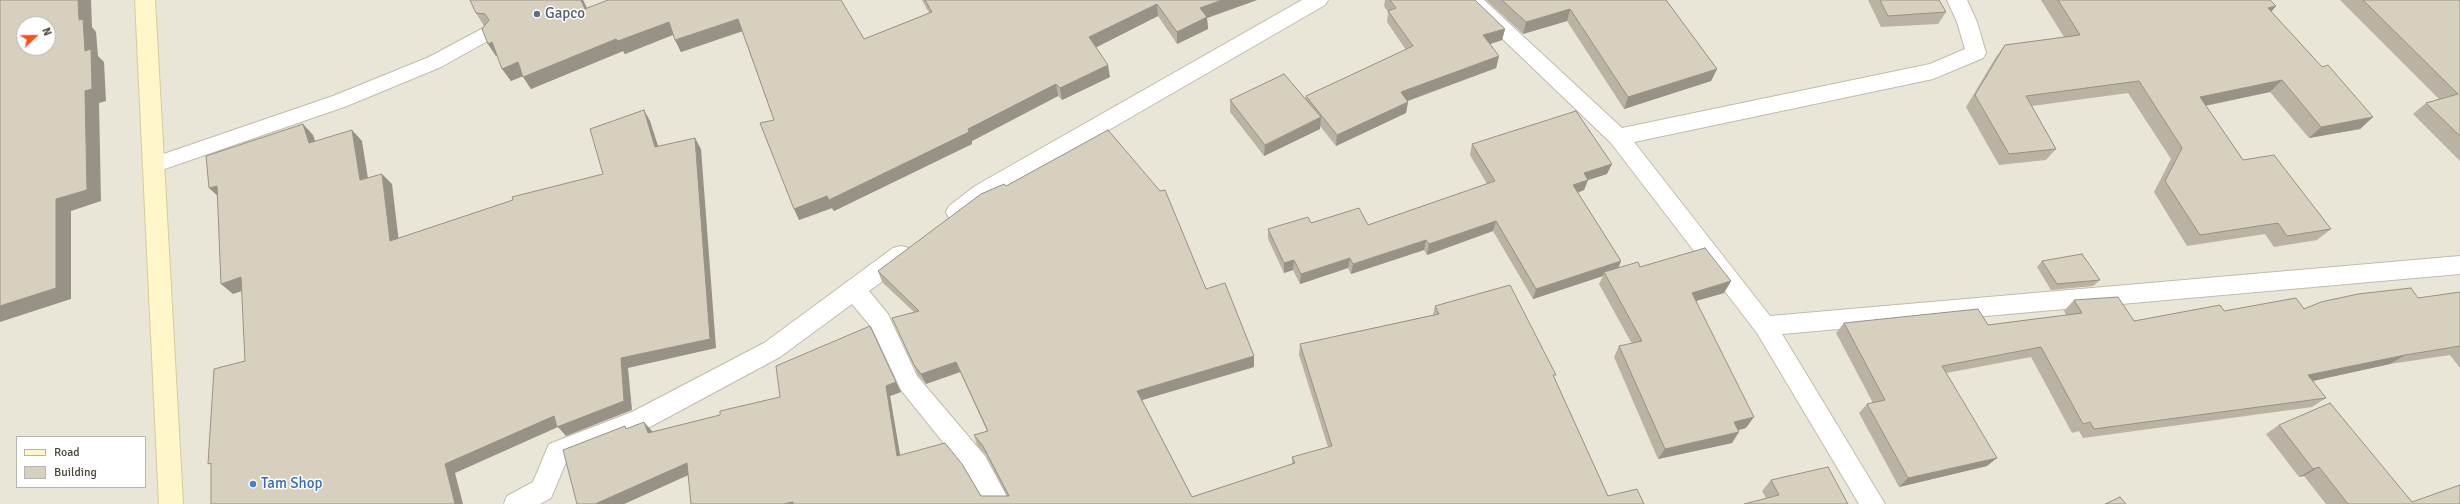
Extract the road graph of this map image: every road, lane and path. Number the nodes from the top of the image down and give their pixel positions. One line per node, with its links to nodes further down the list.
1 (145, 0): 7 (main road)
2 (1318, 0): 8 (street)
3 (1472, 0): 6 (street)
4 (1957, 0): 6 (street)
5 (487, 33): 7 (lane)
6 (1618, 137): 12 (street)
7 (153, 165): 13 (main road)
8 (941, 225)
9 (916, 243): 11 (street)
10 (2460, 265): 12 (street)
11 (854, 290): 14 (street); 15 (street)
12 (1765, 326): 16 (street)
13 (171, 504)
14 (516, 504)
15 (999, 504)
16 (1873, 504)

